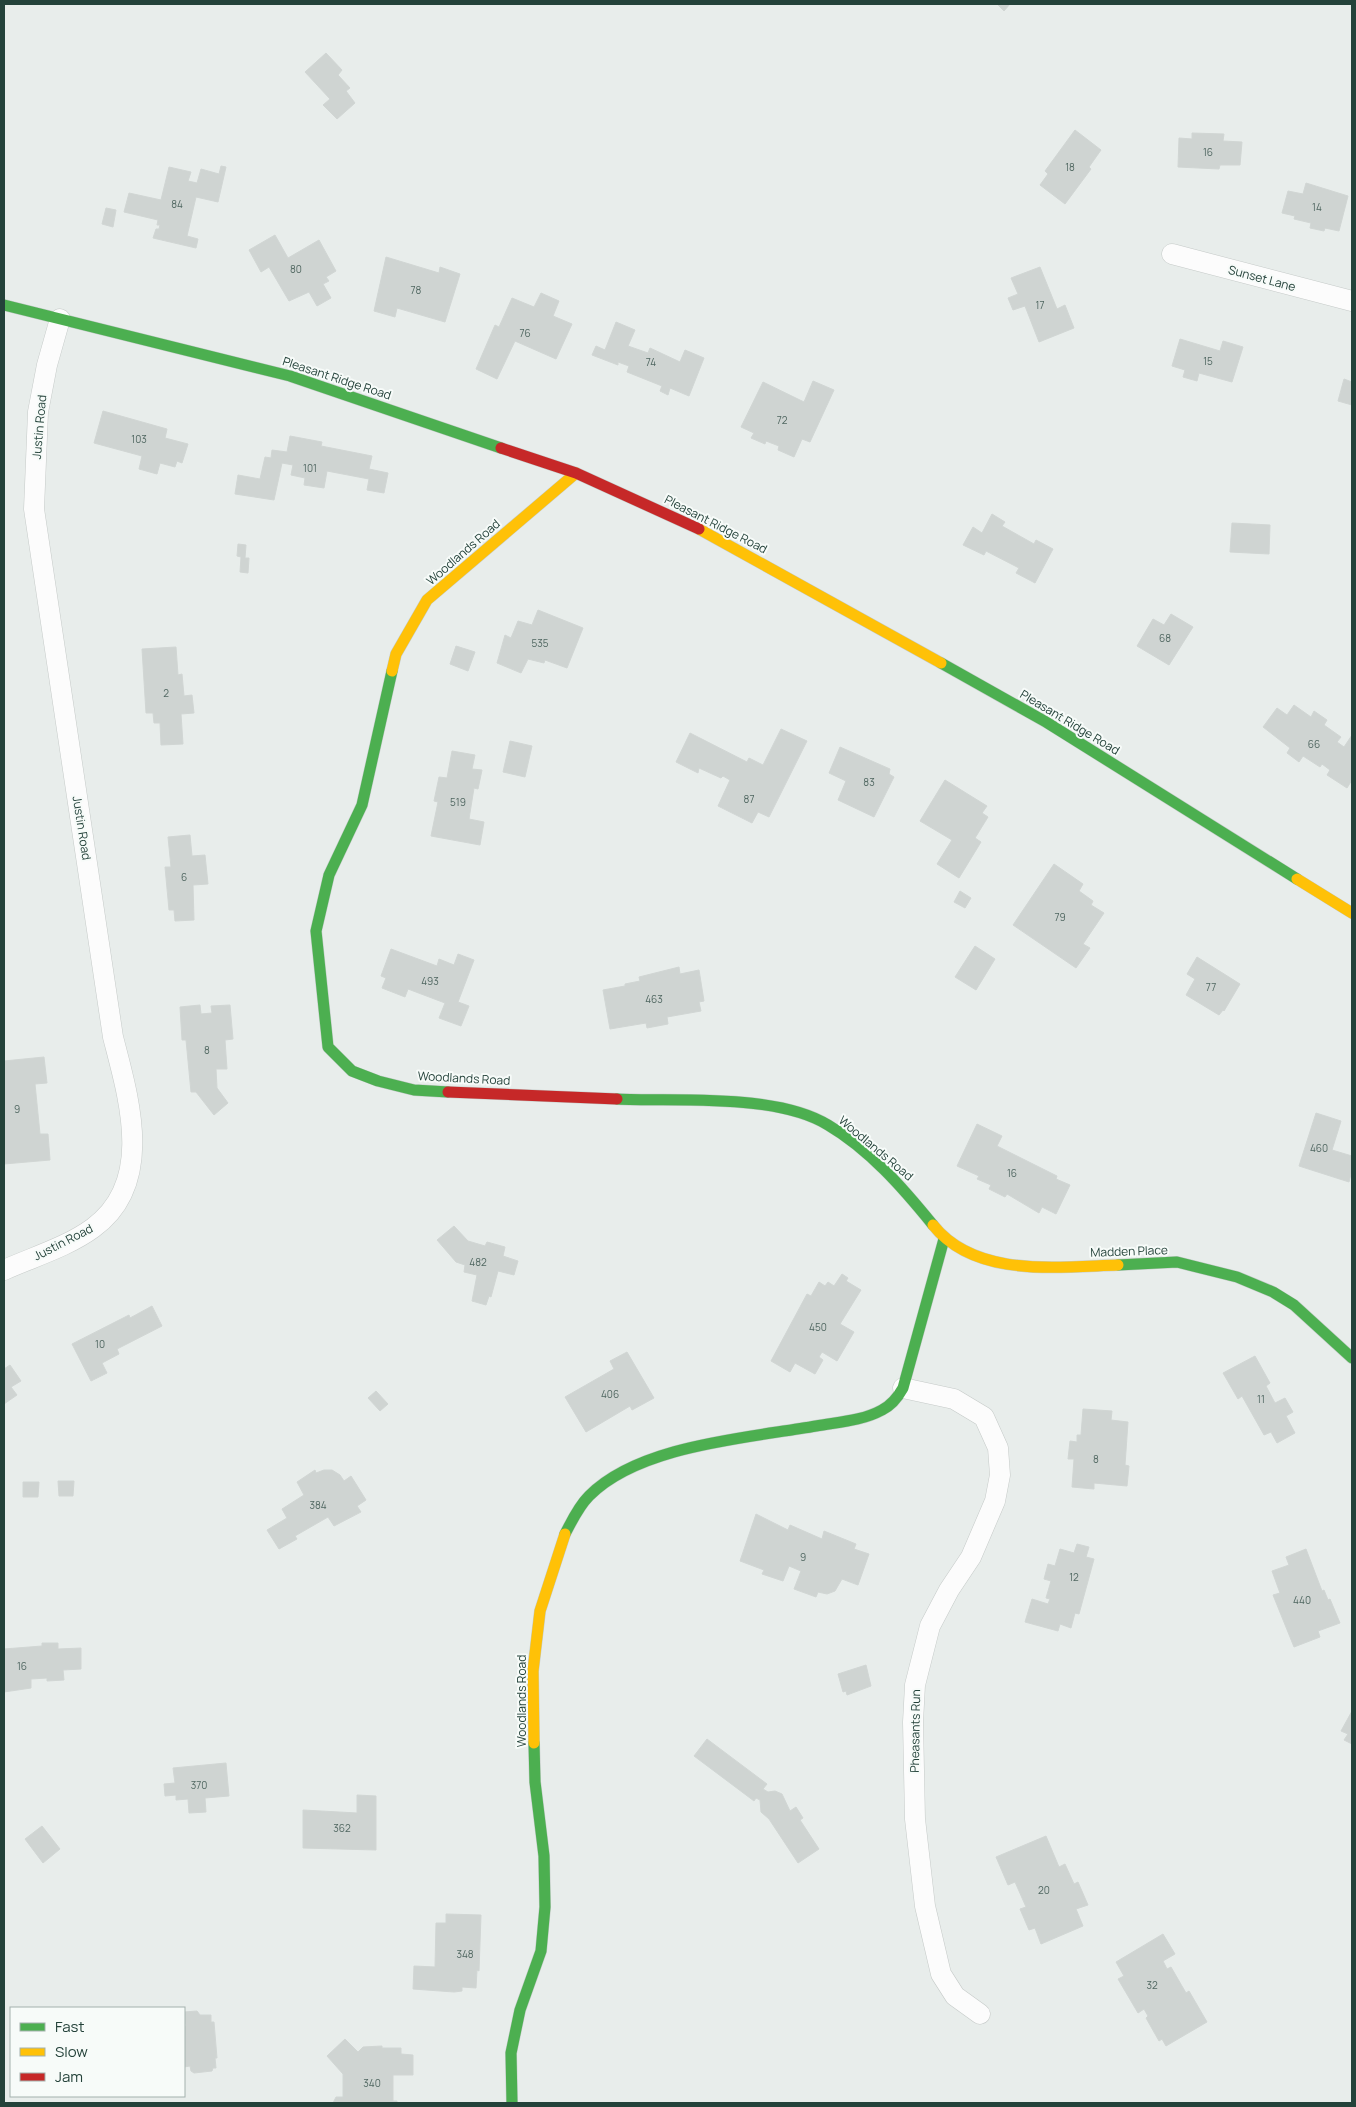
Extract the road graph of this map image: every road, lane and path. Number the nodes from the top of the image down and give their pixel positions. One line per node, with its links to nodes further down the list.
1 (1172, 254): 2 (street, Sunset Lane)
2 (1352, 301)
3 (4, 305): 4 (street, Pleasant Ridge Road)
4 (60, 319): 5 (street, Pleasant Ridge Road); 8 (street, Justin Road)
5 (576, 473): 6 (street, Pleasant Ridge Road); 7 (street, Woodlands Road)
6 (1352, 913)
7 (944, 1240): 9 (street, Madden Place); 10 (street, Woodlands Road)
8 (4, 1270)
9 (1352, 1358)
10 (903, 1388): 11 (street, Pheasants Run); 12 (street, Woodlands Road)
11 (980, 2014)
12 (512, 2103)

